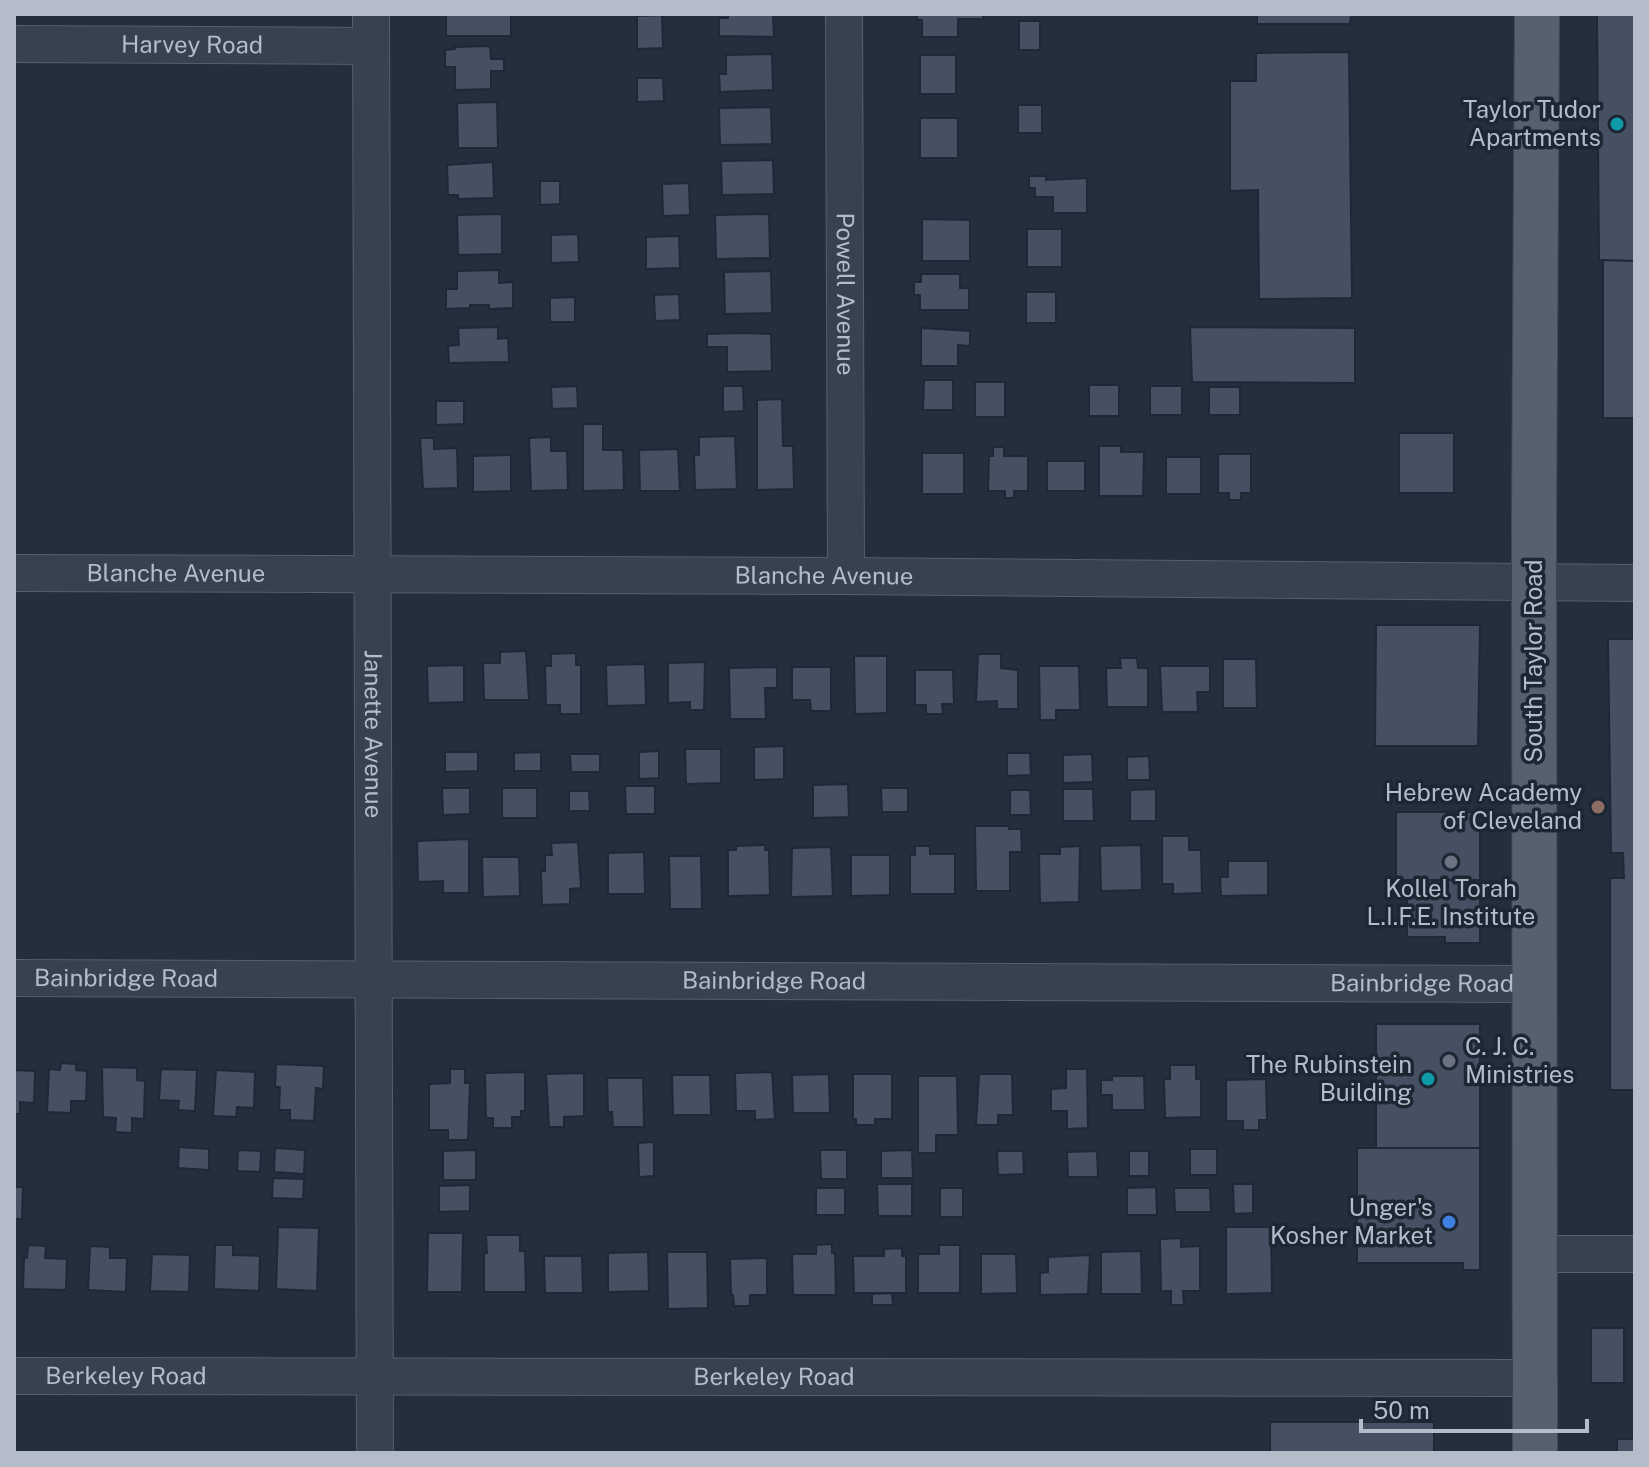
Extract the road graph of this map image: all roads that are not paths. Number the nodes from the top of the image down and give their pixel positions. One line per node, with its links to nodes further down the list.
1 (844, 14): 7 (street, Powell Avenue)
2 (1537, 14): 8 (main road, South Taylor Road)
3 (371, 30): 4 (street, Harvey Road); 6 (street, Janette Avenue)
4 (14, 44)
5 (14, 573): 6 (street, Blanche Avenue)
6 (371, 576): 7 (street, Blanche Avenue); 11 (street, Janette Avenue)
7 (846, 576): 8 (street, Blanche Avenue)
8 (1534, 582): 9 (street, Blanche Avenue); 12 (main road, South Taylor Road)
9 (1635, 583)
10 (14, 978): 11 (street, Bainbridge Road)
11 (375, 979): 12 (street, Bainbridge Road); 16 (street, Janette Avenue)
12 (1534, 984): 13 (main road, South Taylor Road)
13 (1534, 1254): 14 (street); 17 (main road, South Taylor Road)
14 (1635, 1254)
15 (14, 1376): 16 (street, Berkeley Road)
16 (375, 1377): 17 (street, Berkeley Road); 18 (street, Janette Avenue)
17 (1535, 1378): 19 (main road, South Taylor Road)
18 (375, 1453)
19 (1535, 1453)

